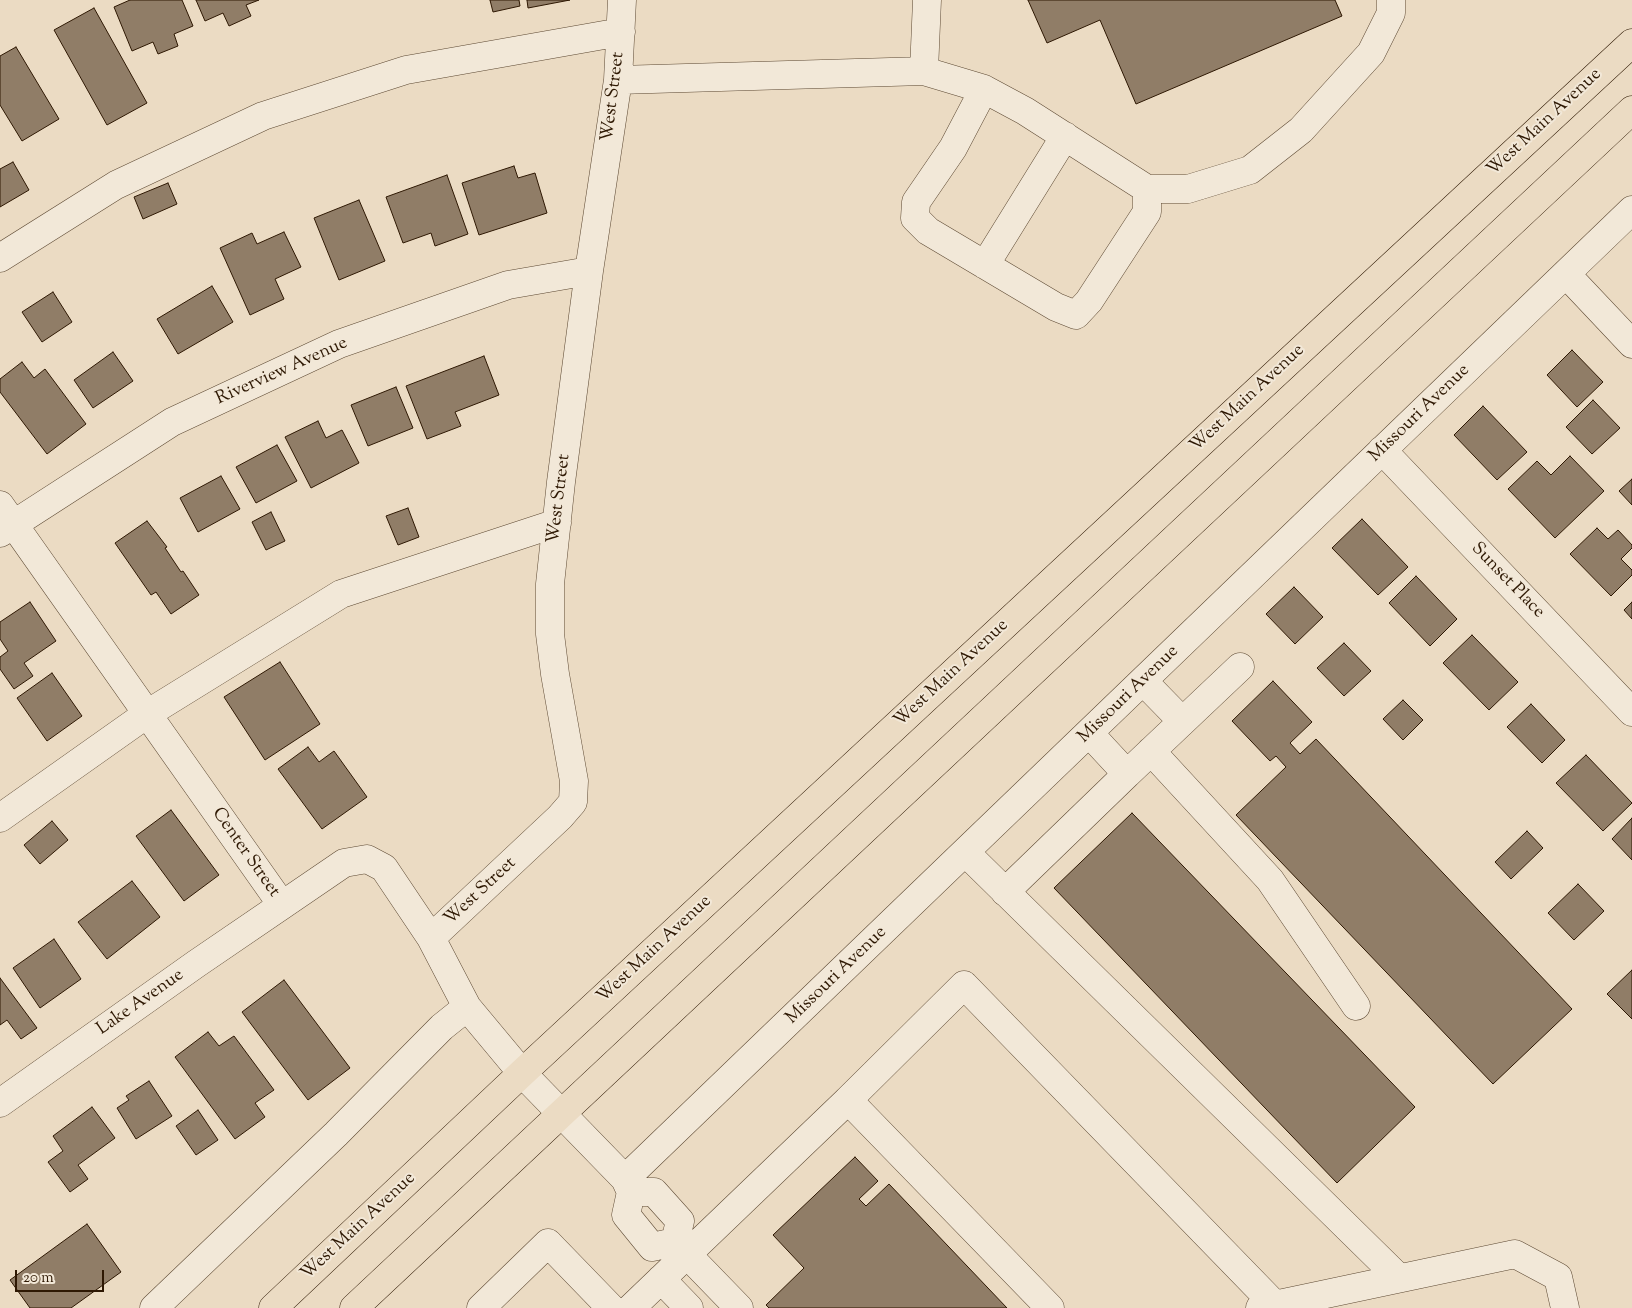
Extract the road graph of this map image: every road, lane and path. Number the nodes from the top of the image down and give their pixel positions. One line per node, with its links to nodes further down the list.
1 (622, 0): 4 (street, West Street)
2 (927, 0): 6 (street)
3 (1390, 0): 11 (street)
4 (621, 32): 7 (street, West Street); 13 (street)
5 (1632, 43): 36 (main road, West Main Avenue)
6 (924, 71): 7 (street); 8 (street)
7 (618, 80): 15 (street, West Street)
8 (984, 89): 10 (street); 14 (street)
9 (1632, 110): 39 (main road)
10 (1065, 136): 11 (street); 14 (street)
11 (1147, 189): 14 (street)
12 (1632, 210): 16 (street, Missouri Avenue)
13 (0, 258)
14 (985, 265)
15 (589, 271): 19 (street, Riverview Avenue); 20 (street, West Street)
16 (1566, 274): 17 (street); 18 (street, Missouri Avenue)
17 (1632, 344)
18 (1382, 450): 22 (street, Missouri Avenue); 23 (street, Sunset Place)
19 (4, 520): 24 (street, Center Street)
20 (556, 523): 24 (street); 33 (street, West Street)
21 (1240, 667): 25 (street)
22 (1143, 681): 25 (street); 26 (street, Missouri Avenue)
23 (1632, 712)
24 (147, 714): 29 (street); 32 (street, Center Street)
25 (1182, 721): 27 (street)
26 (1089, 733): 28 (street); 30 (street, Missouri Avenue)
27 (1152, 750): 28 (street); 35 (street)
28 (1127, 774): 31 (street)
29 (0, 818)
30 (965, 852): 31 (street); 40 (street, Missouri Avenue)
31 (1005, 892): 42 (street)
32 (282, 905): 33 (street, Center Street); 38 (street, Lake Avenue)
33 (431, 938): 34 (street, Center Street)
34 (467, 1006): 36 (street, Center Street); 45 (street)
35 (1356, 1006)
36 (522, 1073): 39 (street, Center Street); 46 (main road, West Main Avenue)
37 (848, 1100): 41 (street); 44 (street); 53 (street)
38 (0, 1103)
39 (562, 1114): 40 (street, Center Street); 47 (main road)
40 (628, 1186): 41 (street); 41 (street)
41 (680, 1249): 43 (street); 52 (street)
42 (1398, 1278): 44 (street); 54 (street)
43 (661, 1279): 50 (street); 51 (street)
44 (1268, 1306)
45 (154, 1308)
46 (274, 1308)
47 (354, 1308)
48 (481, 1308): 49 (street)
49 (611, 1308)
50 (631, 1308)
51 (689, 1308)
52 (739, 1308)
53 (1050, 1308)
54 (1565, 1308)

